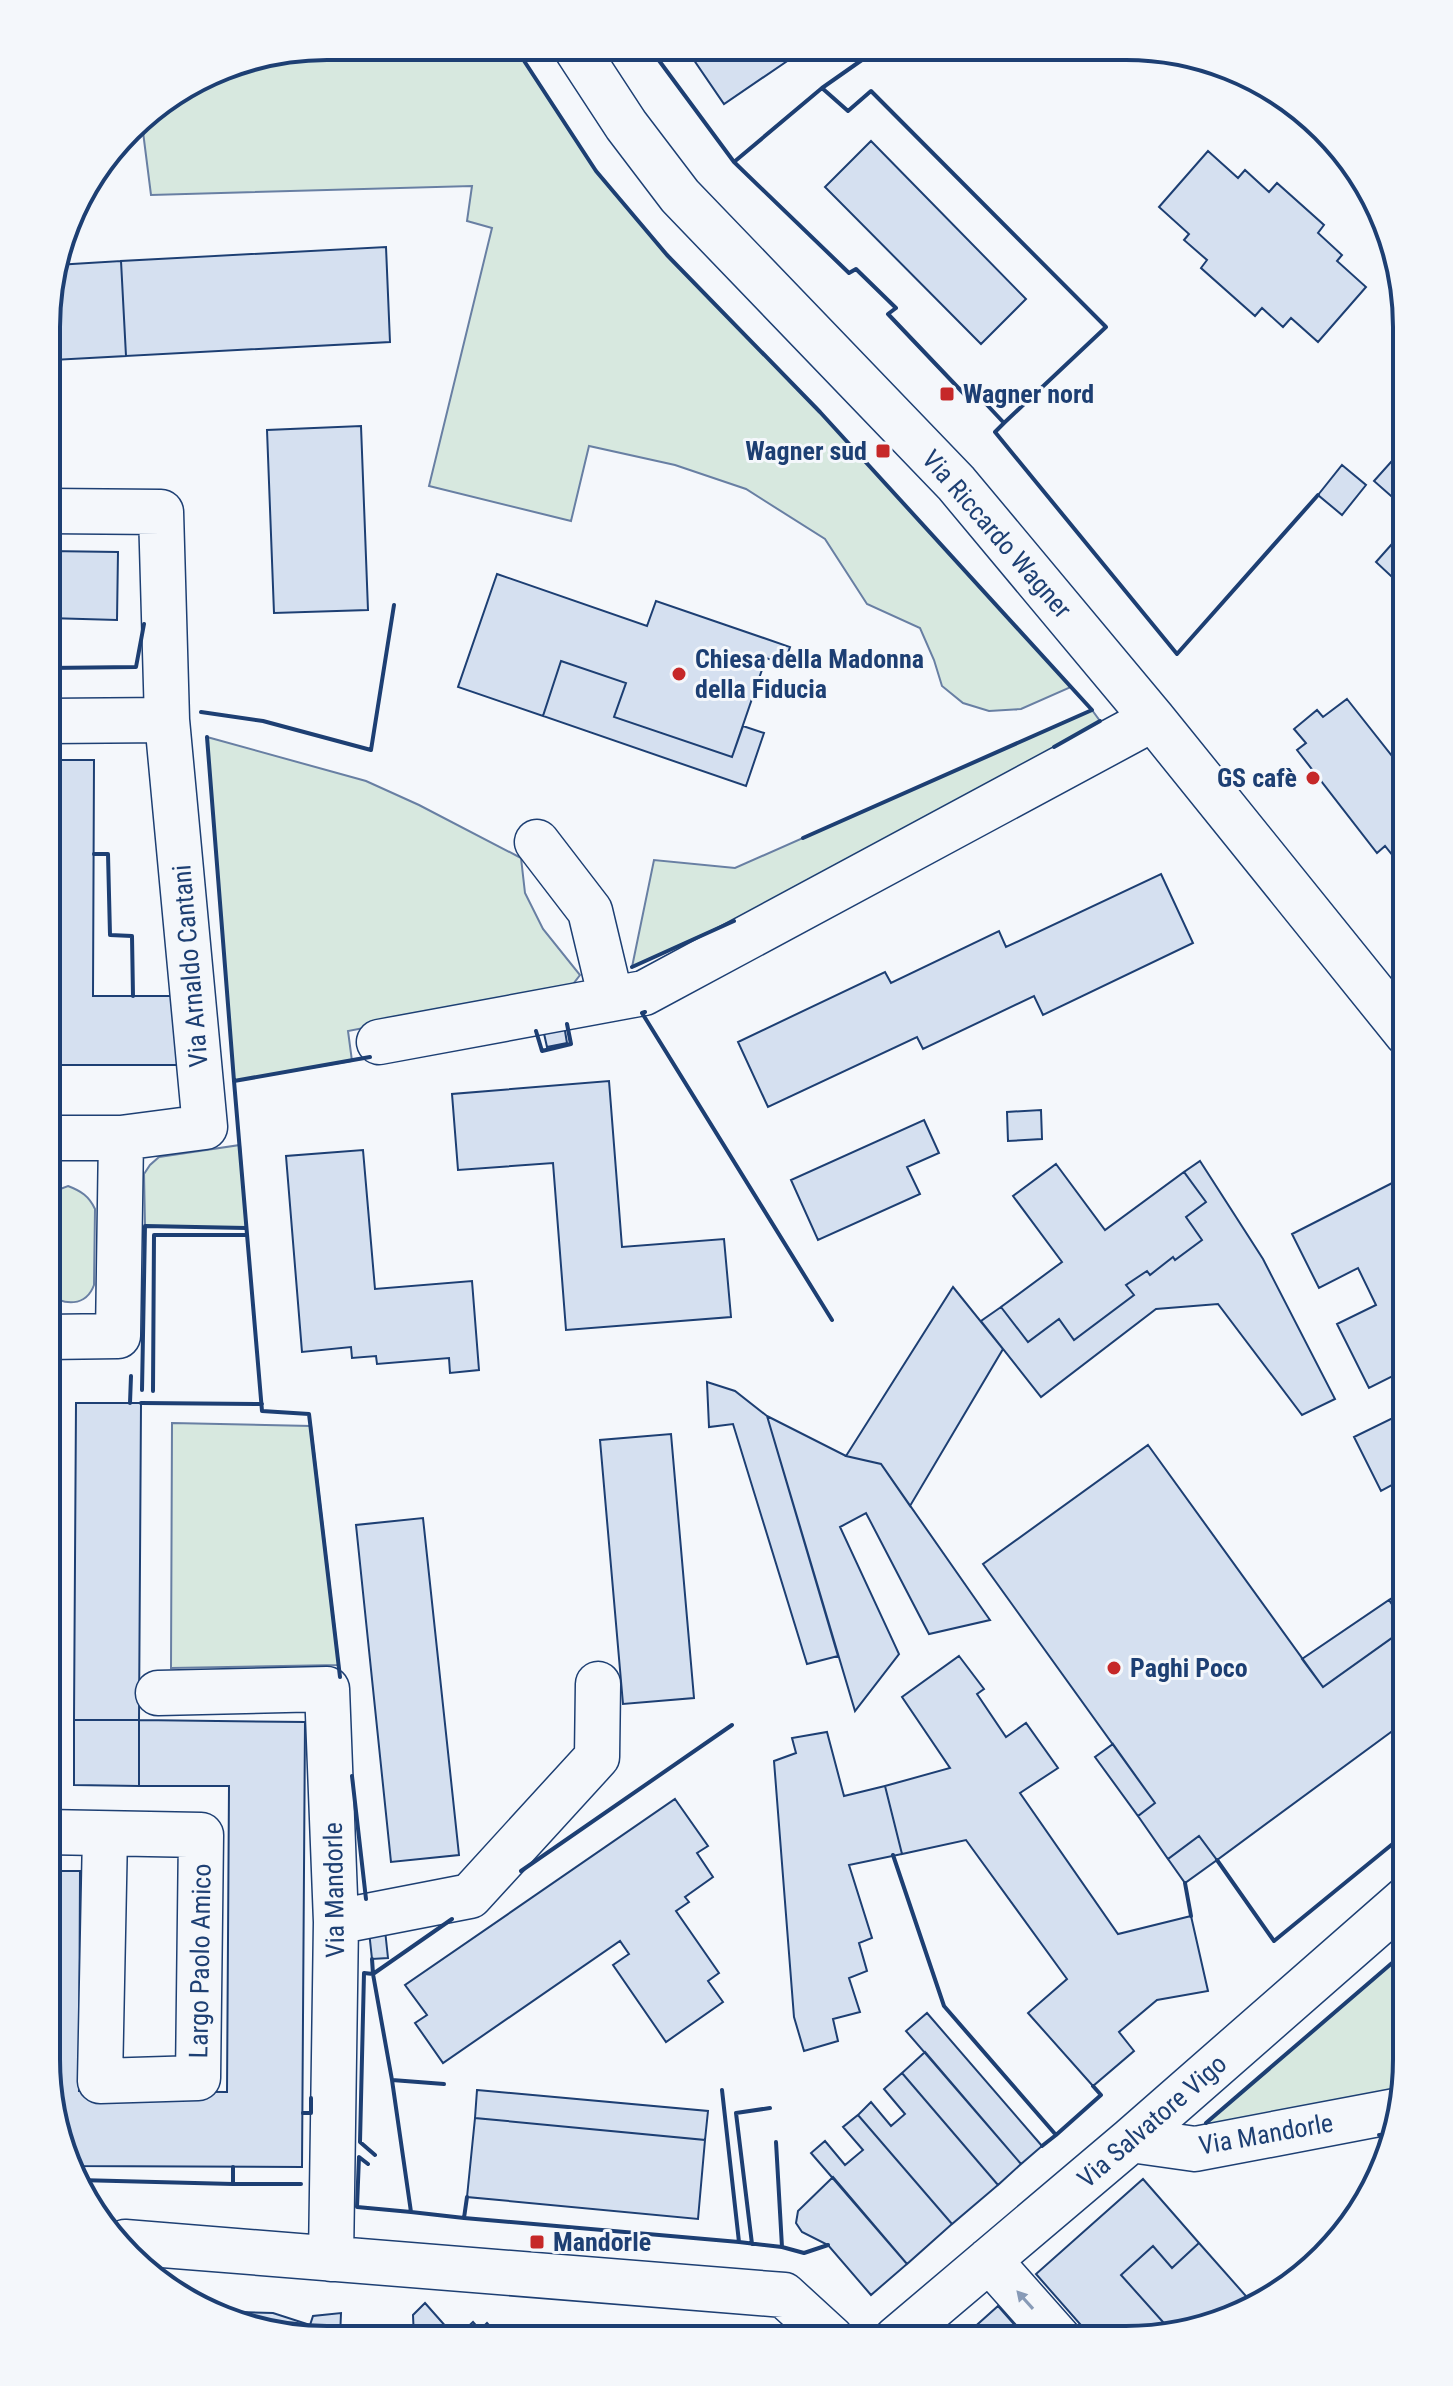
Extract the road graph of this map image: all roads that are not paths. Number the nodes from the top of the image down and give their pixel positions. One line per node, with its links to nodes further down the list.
1 (584, 60): 3 (street, Via Riccardo Wagner)
2 (60, 511): 4 (street)
3 (1153, 719): 7 (street); 8 (street, Via Riccardo Wagner)
4 (167, 720): 5 (street); 11 (street, Via Arnaldo Cantani)
5 (60, 721)
6 (537, 842): 7 (street)
7 (611, 999): 9 (street)
8 (1393, 1016)
9 (379, 1042)
10 (60, 1138): 11 (street)
11 (121, 1138): 12 (street)
12 (60, 1337)
13 (598, 1684): 18 (street)
14 (158, 1693): 18 (street, Via Mandorle)
15 (60, 1832): 16 (street)
16 (105, 1834): 16 (street, Largo Paolo Amico)
17 (1392, 1911): 20 (street, Via Salvatore Vigo)
18 (336, 1922): 22 (street, Via Mandorle)
19 (1388, 2112): 20 (street, Via Mandorle)
20 (1131, 2140): 23 (street, Via Salvatore Vigo)
21 (133, 2243): 22 (street)
22 (331, 2259): 24 (street)
23 (989, 2260): 25 (street, Via Salvatore Vigo); 26 (street, one-way to 23)
24 (818, 2326)
25 (911, 2326)
26 (1048, 2326)

